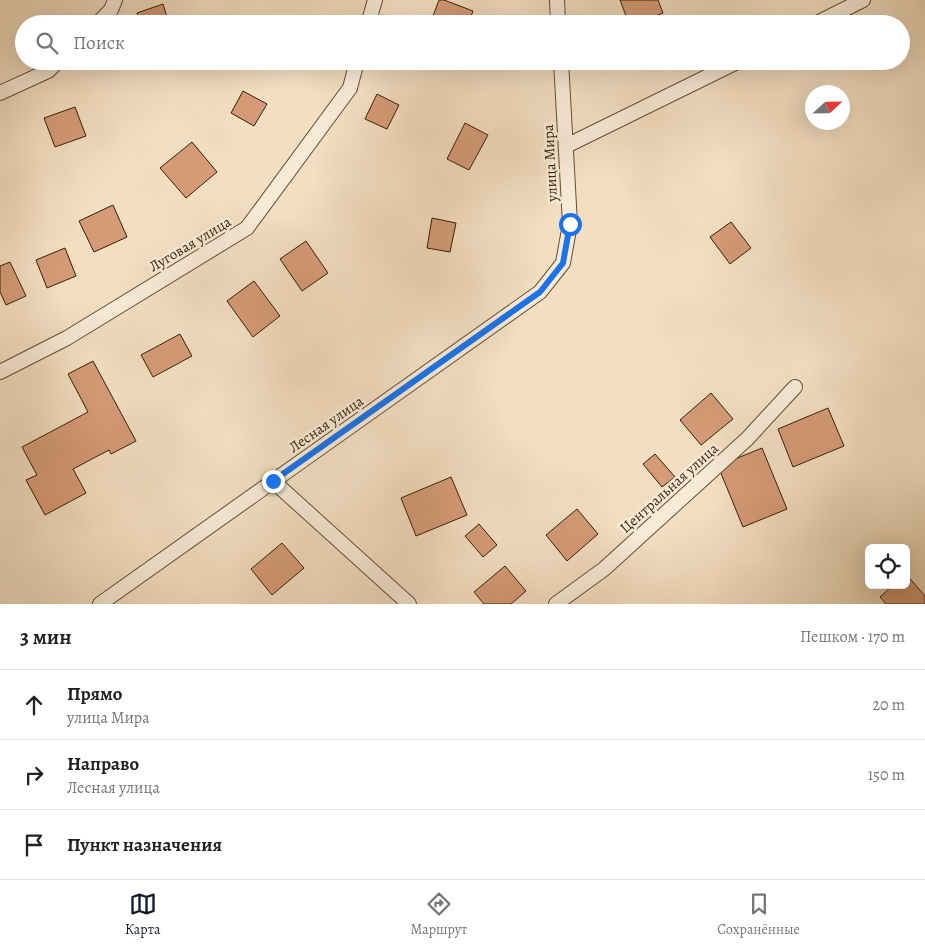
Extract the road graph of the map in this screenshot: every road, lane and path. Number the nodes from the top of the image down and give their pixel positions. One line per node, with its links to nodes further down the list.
1 (114, 0): 5 (street)
2 (375, 0): 6 (street)
3 (557, 0): 7 (street)
4 (863, 0): 8 (street)
5 (106, 15)
6 (371, 15)
7 (558, 15)
8 (833, 15)
9 (49, 70): 13 (street)
10 (355, 70): 16 (street, Луговая улица)
11 (562, 70): 14 (street, улица Мира)
12 (721, 70): 14 (street)
13 (0, 93)
14 (566, 146): 15 (street, улица Мира)
15 (563, 263): 18 (street, Лесная улица)
16 (0, 372)
17 (795, 387): 21 (street, Центральная улица)
18 (273, 481): 19 (street, Лесная улица); 20 (street)
19 (100, 604)
20 (409, 604)
21 (556, 604)

